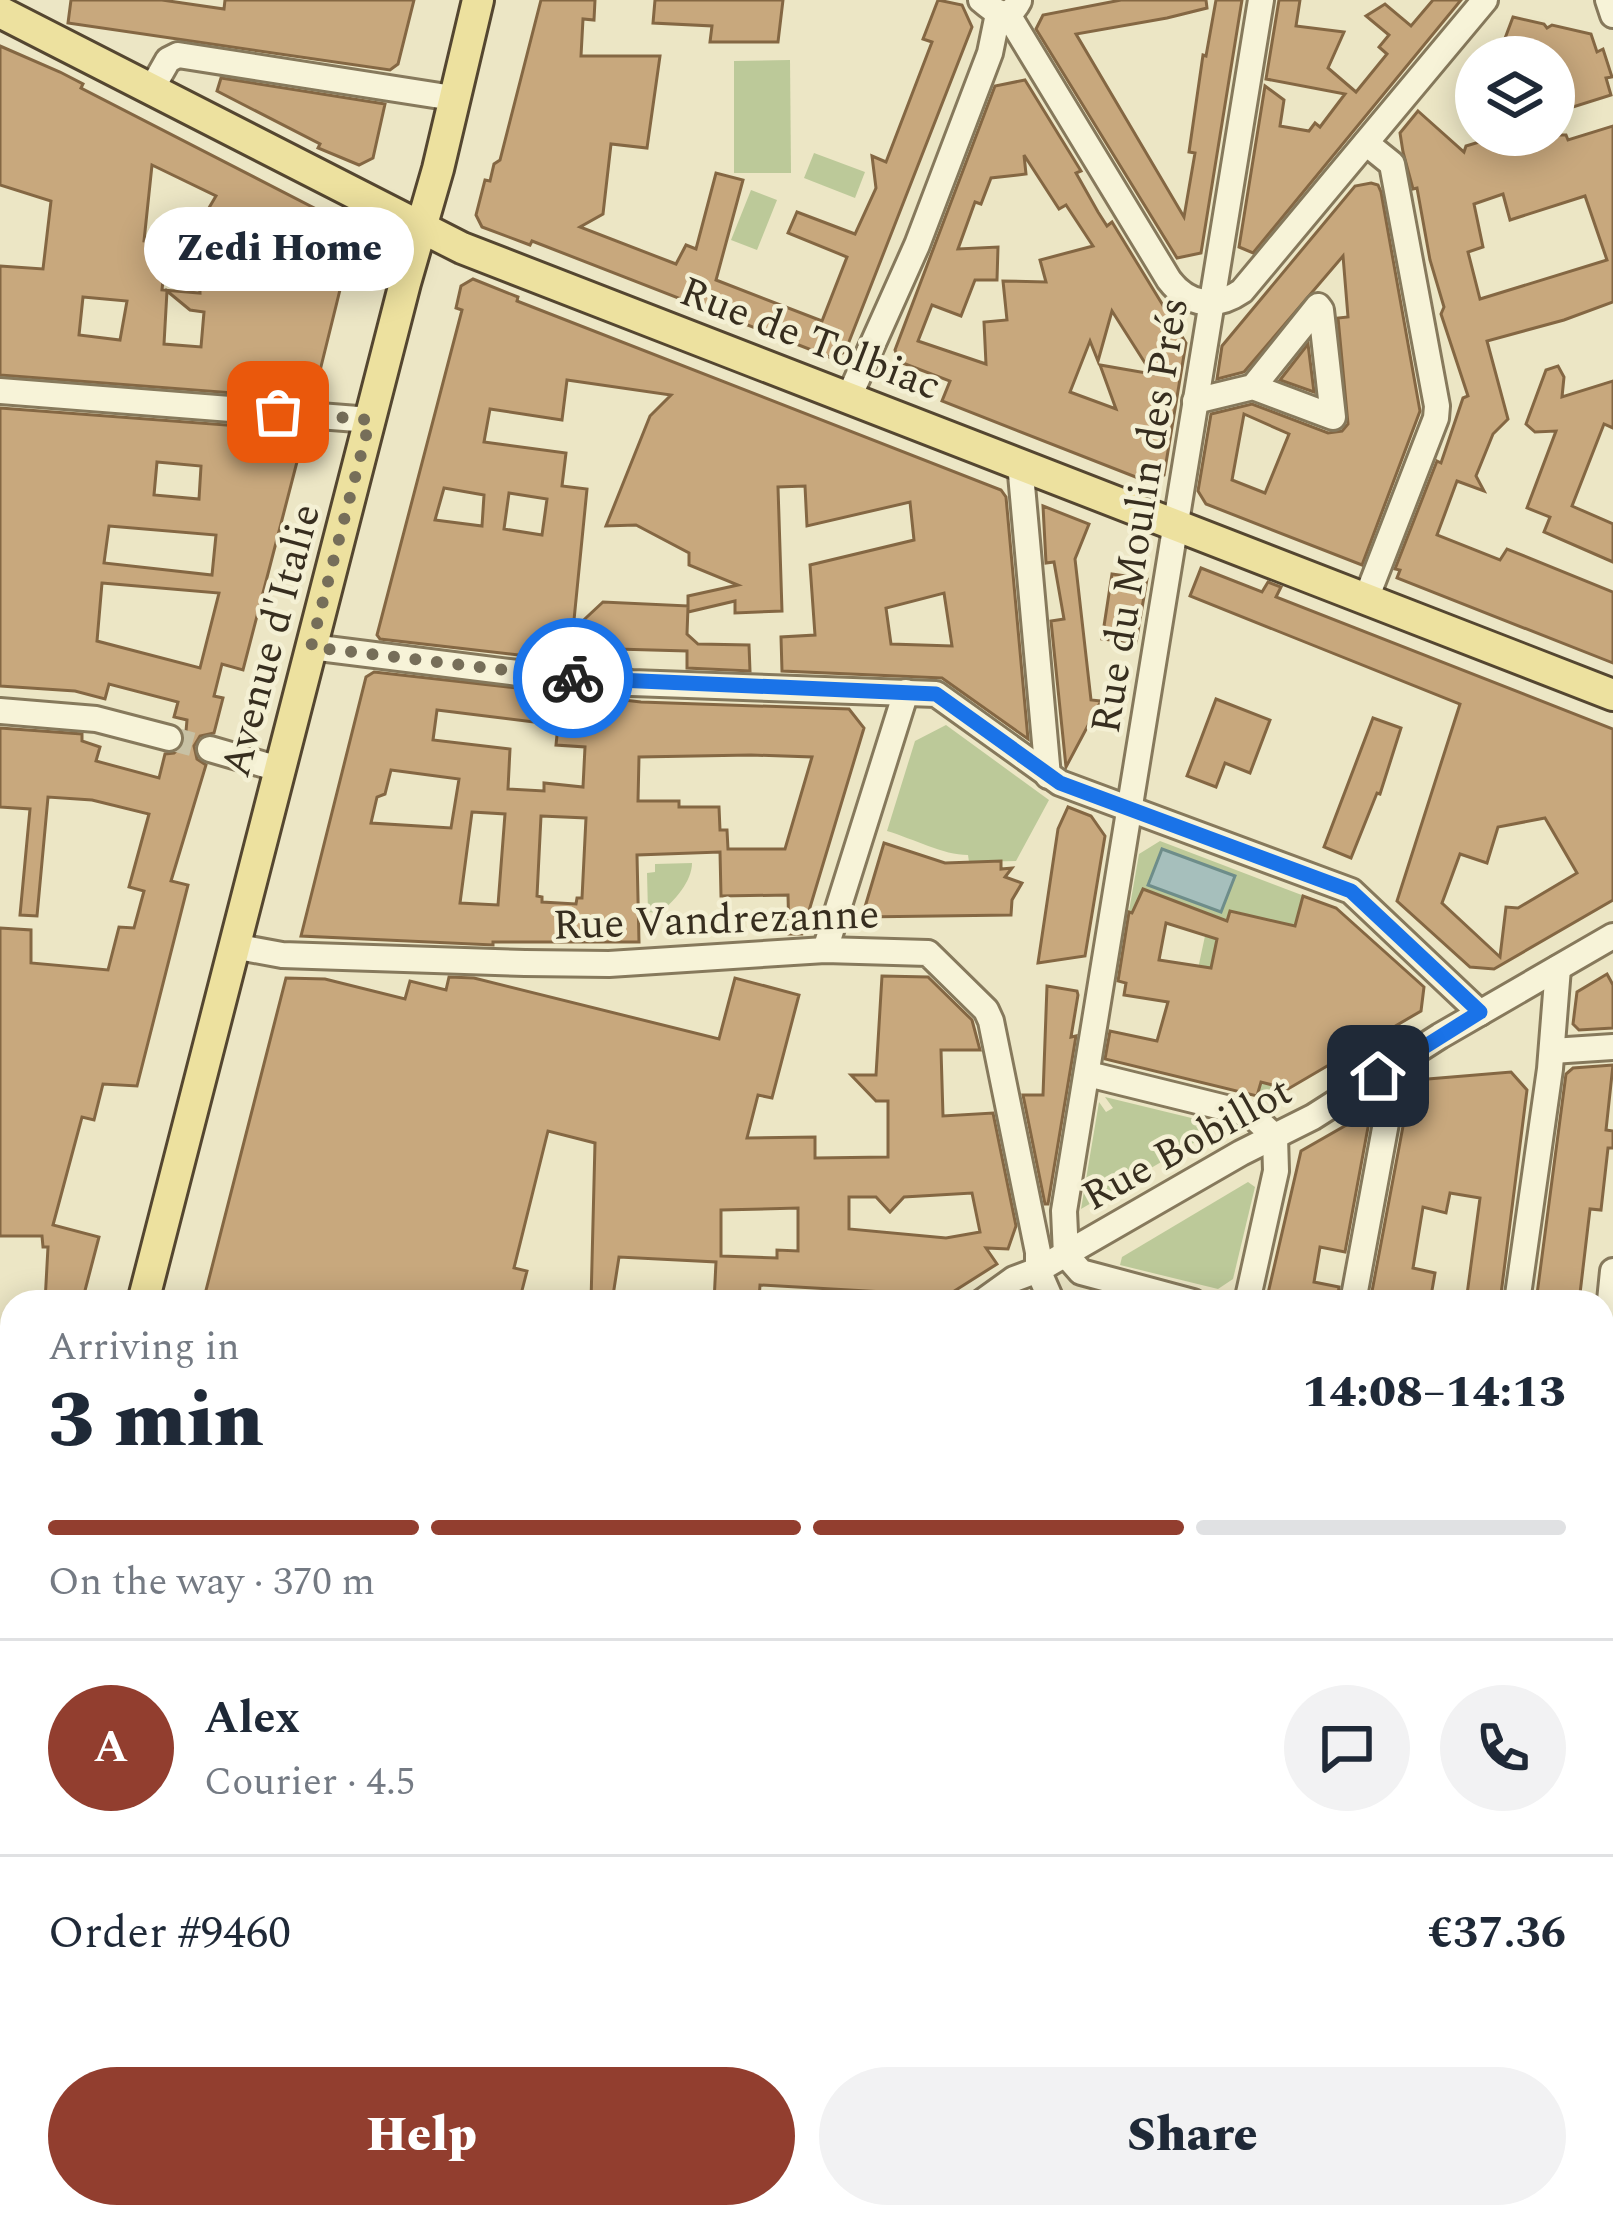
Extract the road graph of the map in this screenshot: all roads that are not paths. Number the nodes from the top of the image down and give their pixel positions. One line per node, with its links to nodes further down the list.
1 (478, 0): 9 (main road, Avenue d'Italie)
2 (1261, 0): 12 (street, Rue du Moulin des Prés)
3 (1485, 0): 10 (street)
4 (1608, 0): 7 (street)
5 (1004, 4): 12 (street); 15 (street)
6 (0, 12): 8 (main road, Rue de Tolbiac)
7 (1613, 15)
8 (151, 90): 9 (street); 11 (main road, Rue de Tolbiac)
9 (453, 98): 11 (main road, Avenue d'Italie)
10 (1366, 143): 12 (street); 20 (street)
11 (421, 229): 15 (main road, Rue de Tolbiac); 17 (main road, Avenue d'Italie)
12 (1210, 304): 16 (street, Rue du Moulin des Prés)
13 (1253, 387): 13 (street); 16 (street)
14 (0, 391): 17 (street)
15 (849, 397): 18 (main road, Rue de Tolbiac)
16 (1195, 401): 19 (street, Rue du Moulin des Prés)
17 (370, 420): 21 (main road, Avenue d'Italie)
18 (1020, 464): 19 (main road, Rue de Tolbiac); 28 (street)
19 (1175, 524): 20 (main road, Rue de Tolbiac); 29 (street, Rue du Moulin des Prés)
20 (1366, 598): 23 (main road, Rue de Tolbiac)
21 (311, 647): 22 (street); 27 (main road, Avenue d'Italie)
22 (906, 692): 28 (street); 32 (street)
23 (1613, 694)
24 (0, 711): 25 (street)
25 (169, 738)
26 (210, 749): 27 (street)
27 (279, 769): 31 (main road, Avenue d'Italie)
28 (1048, 776): 29 (street)
29 (1130, 809): 34 (street); 37 (street, Rue du Moulin des Prés)
30 (1613, 936): 33 (street, Rue Bobillot)
31 (233, 946): 32 (street, Rue Vandrezanne); 42 (main road, Avenue d'Italie)
32 (835, 950): 41 (street, Rue Vandrezanne)
33 (1558, 968): 34 (street, Rue Bobillot); 36 (street)
34 (1480, 1012): 38 (street, Rue Bobillot)
35 (1613, 1048): 36 (street)
36 (1552, 1051): 49 (street)
37 (1088, 1074): 39 (street); 40 (street, Rue du Moulin des Prés)
38 (1378, 1076): 39 (street, Rue Bobillot); 48 (street)
39 (1276, 1147): 40 (street, Rue Bobillot); 47 (street)
40 (1066, 1255): 41 (street, Rue Bobillot); 46 (street)
41 (1038, 1270): 43 (street, Rue Bobillot); 44 (street); 45 (street, Rue Vandrezanne)
42 (145, 1290)
43 (999, 1290)
44 (1022, 1290)
45 (1047, 1290)
46 (1148, 1290)
47 (1248, 1290)
48 (1355, 1290)
49 (1519, 1290)

